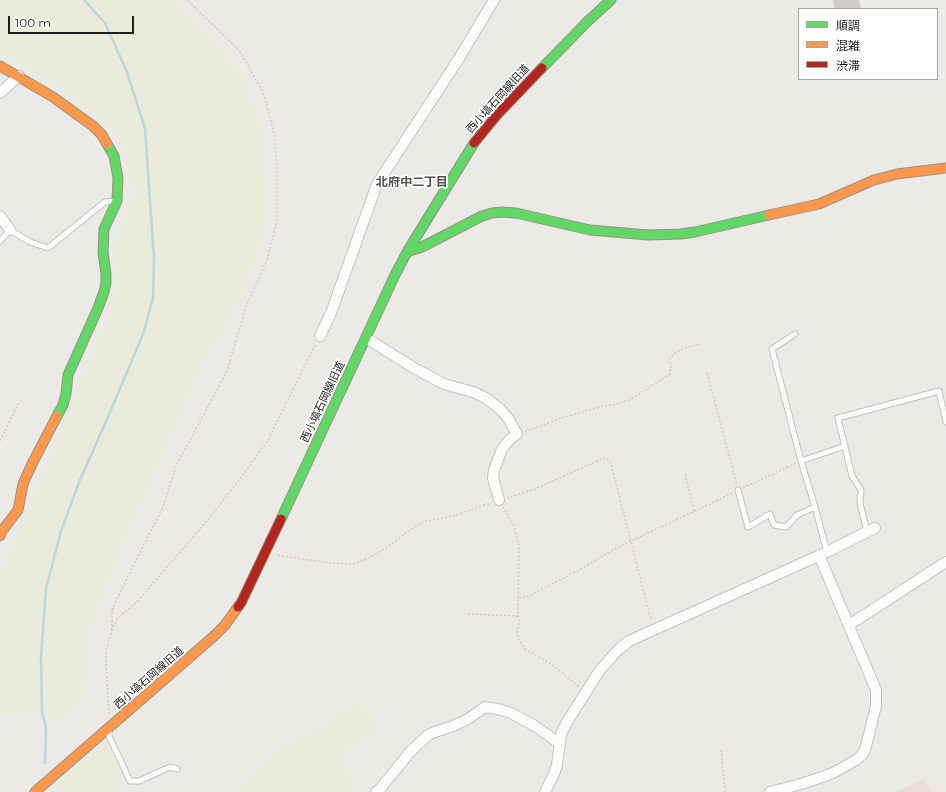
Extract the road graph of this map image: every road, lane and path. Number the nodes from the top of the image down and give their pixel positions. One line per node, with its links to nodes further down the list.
1 (187, 0): 40 (path)
2 (494, 0): 14 (street)
3 (611, 0): 12 (street, 西小塙石岡線旧道)
4 (0, 66): 5 (street)
5 (19, 76): 6 (street); 8 (street)
6 (0, 93)
7 (946, 168): 12 (street)
8 (117, 201): 10 (lane); 29 (street)
9 (0, 216): 10 (street)
10 (10, 230): 11 (lane)
11 (0, 241)
12 (407, 252): 15 (street, 西小塙石岡線旧道)
13 (795, 334): 23 (lane)
14 (320, 336): 40 (path)
15 (366, 338): 20 (street); 33 (street, 西小塙石岡線旧道)
16 (699, 344): 20 (path)
17 (707, 373): 25 (path)
18 (19, 402): 21 (path)
19 (946, 422): 22 (lane)
20 (518, 434): 26 (street)
21 (0, 441)
22 (845, 446): 23 (lane); 30 (lane)
23 (801, 461): 25 (path); 27 (lane)
24 (685, 474): 28 (path)
25 (738, 490): 27 (lane); 28 (path)
26 (499, 500): 32 (path); 33 (path); 36 (path)
27 (815, 507): 34 (lane)
28 (694, 512): 32 (path)
29 (4, 523): 31 (street)
30 (871, 530): 34 (street)
31 (0, 536)
32 (631, 541): 36 (path); 41 (path)
33 (266, 552): 43 (street, 西小塙石岡線旧道)
34 (823, 554): 39 (street); 41 (street)
35 (946, 562): 39 (street)
36 (519, 598): 38 (path)
37 (468, 614): 38 (path)
38 (518, 616): 42 (path)
39 (849, 625): 47 (street)
40 (112, 630): 43 (path)
41 (654, 630): 42 (street)
42 (585, 692): 44 (street)
43 (109, 728): 46 (lane); 48 (street, 西小塙石岡線旧道)
44 (560, 744): 49 (street); 50 (street)
45 (721, 750): 51 (path)
46 (177, 768)
47 (802, 788): 52 (street)
48 (36, 792)
49 (376, 792)
50 (545, 792)
51 (725, 792)
52 (770, 792)

